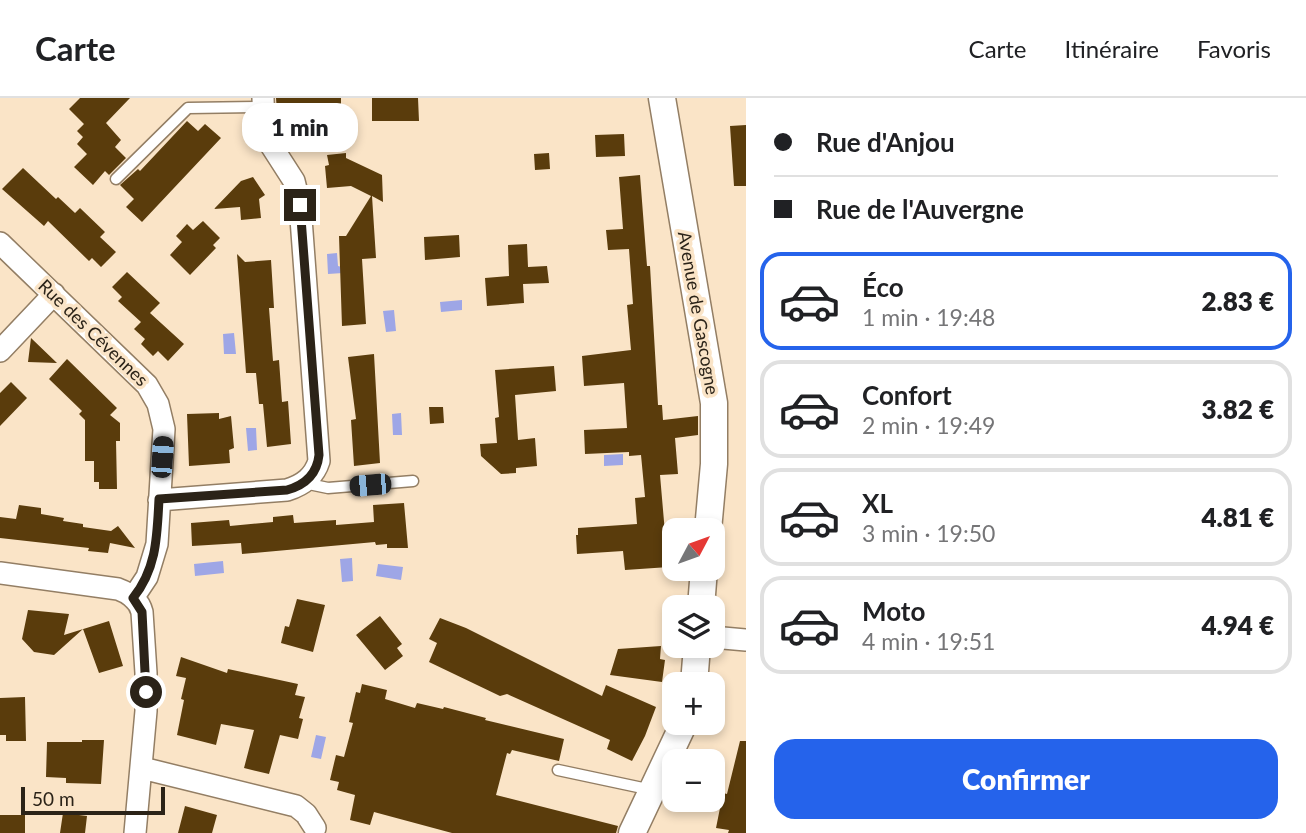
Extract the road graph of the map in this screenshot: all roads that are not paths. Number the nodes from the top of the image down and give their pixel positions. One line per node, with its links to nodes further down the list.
1 (662, 98): 10 (street, Avenue de Gascogne)
2 (264, 103): 3 (lane); 8 (street)
3 (116, 179)
4 (0, 243): 5 (street, Rue des Cévennes)
5 (54, 295): 6 (street); 9 (street, Rue des Cévennes)
6 (0, 351)
7 (413, 481): 8 (lane)
8 (304, 483): 9 (street)
9 (159, 499): 12 (street, Rue des Cévennes)
10 (709, 518)
11 (0, 573): 12 (street)
12 (133, 598): 16 (street)
13 (725, 638): 14 (street)
14 (746, 640)
15 (678, 735): 18 (street)
16 (142, 768): 19 (street); 20 (street)
17 (558, 770): 18 (lane)
18 (652, 790): 21 (street)
19 (315, 828)
20 (135, 833)
21 (632, 833)

